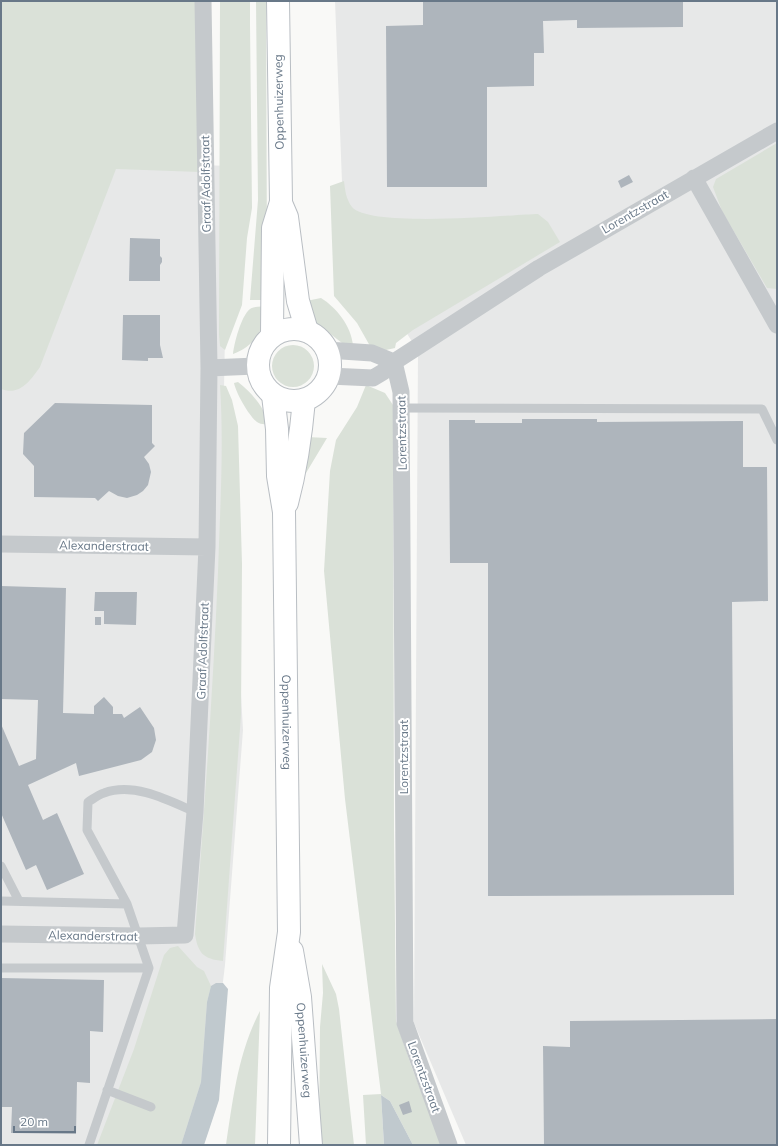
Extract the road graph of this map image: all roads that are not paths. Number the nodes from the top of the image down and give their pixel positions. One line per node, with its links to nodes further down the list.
1 (203, 1): 12 (street, Graaf Adolfstraat)
2 (278, 1): 5 (main road, Oppenhuizerweg)
3 (777, 131): 4 (street, Lorentzstraat)
4 (694, 178): 6 (street); 10 (street, Lorentzstraat)
5 (280, 202): 7 (main road, Oppenhuizerweg); 8 (main road, Oppenhuizerweg)
6 (777, 325)
7 (307, 331): 8 (main road); 9 (main road)
8 (272, 335): 11 (main road)
9 (327, 350): 10 (street); 13 (main road)
10 (394, 362): 13 (street, Lorentzstraat); 16 (street, Lorentzstraat)
11 (257, 366): 12 (street); 14 (main road)
12 (209, 368): 20 (street, Graaf Adolfstraat)
13 (328, 376): 15 (main road)
14 (273, 395): 15 (main road); 18 (main road, Oppenhuizerweg)
15 (304, 400): 18 (main road, Oppenhuizerweg)
16 (402, 408): 17 (lane); 39 (street, Lorentzstraat)
17 (777, 440)
18 (284, 512): 26 (main road, Oppenhuizerweg)
19 (1, 544): 20 (street, Alexanderstraat)
20 (207, 547): 21 (street, Graaf Adolfstraat)
21 (195, 812): 25 (lane); 28 (street, Graaf Adolfstraat)
22 (1, 866): 24 (lane)
23 (1, 901): 24 (lane)
24 (19, 902): 25 (lane)
25 (127, 904): 29 (lane)
26 (289, 932): 33 (main road, Oppenhuizerweg); 38 (main road, Oppenhuizerweg)
27 (1, 934): 29 (street, Alexanderstraat)
28 (185, 935): 29 (street, Alexanderstraat)
29 (139, 936): 31 (lane)
30 (1, 968): 31 (lane)
31 (149, 968): 32 (lane)
32 (107, 1090): 34 (lane); 35 (lane)
33 (279, 1104): 36 (main road, Oppenhuizerweg); 37 (main road, Oppenhuizerweg)
34 (151, 1107)
35 (89, 1145)
36 (265, 1145)
37 (278, 1145)
38 (310, 1145)
39 (449, 1145)

